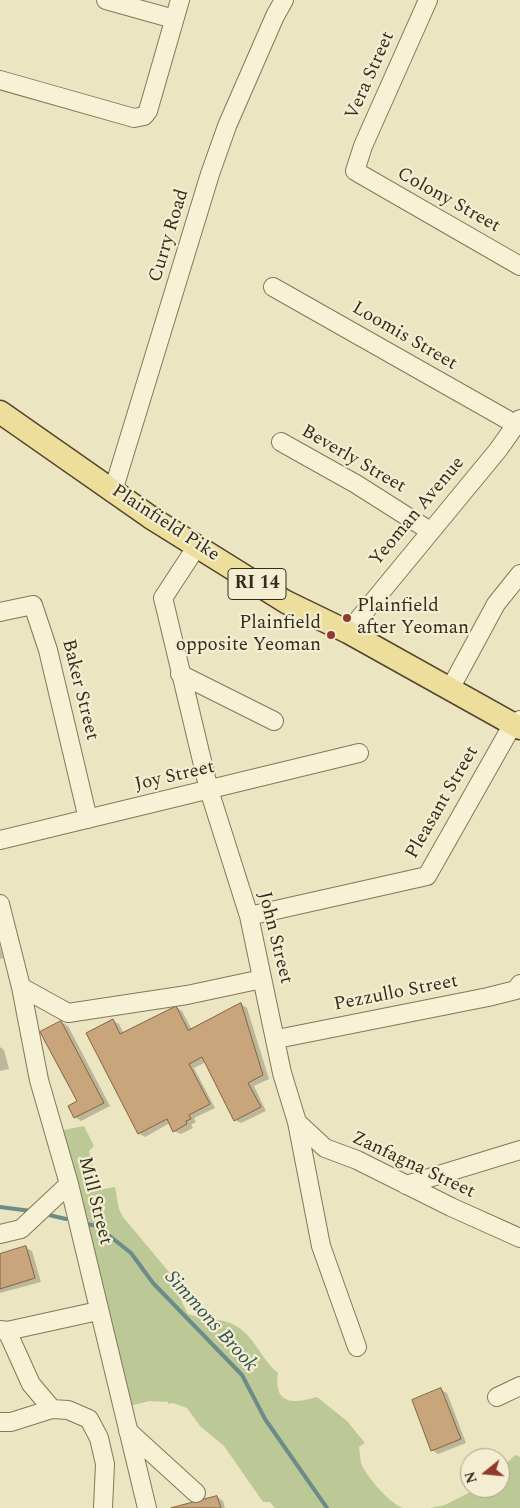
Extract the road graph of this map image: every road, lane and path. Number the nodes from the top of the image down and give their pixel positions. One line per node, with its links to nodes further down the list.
1 (106, 0): 5 (street)
2 (180, 0): 5 (street)
3 (284, 0): 13 (street, Curry Road)
4 (428, 0): 7 (street, Vera Street)
5 (174, 19): 6 (street)
6 (0, 80)
7 (355, 171): 8 (street, Colony Street)
8 (520, 266)
9 (273, 287): 11 (street, Loomis Street)
10 (0, 412): 13 (main road, Plainfield Pike / RI 14)
11 (518, 421): 14 (street, Yeoman Avenue)
12 (281, 442): 14 (street, Beverly Street)
13 (113, 491): 15 (main road, Plainfield Pike / RI 14)
14 (430, 531): 18 (street, Yeoman Avenue)
15 (197, 546): 18 (main road, Plainfield Pike / RI 14); 19 (street, John Street)
16 (520, 574): 20 (street)
17 (0, 612): 25 (street, Baker Street)
18 (348, 632): 20 (main road, Plainfield Pike / RI 14)
19 (180, 674): 21 (street); 24 (street, John Street)
20 (450, 689): 22 (main road, Plainfield Pike / RI 14)
21 (274, 721)
22 (518, 724): 28 (street, Pleasant Street)
23 (359, 754): 24 (street, Joy Street)
24 (209, 790): 25 (street, Joy Street); 28 (street, John Street)
25 (88, 819): 26 (street, Joy Street)
26 (0, 840)
27 (0, 904): 31 (street, Mill Street)
28 (249, 916): 29 (street, John Street)
29 (262, 980): 31 (street); 32 (street, John Street)
30 (520, 984): 32 (street, Pezzullo Street)
31 (21, 987): 35 (street, Mill Street)
32 (277, 1039): 33 (street, John Street)
33 (297, 1122): 36 (street, Zanfagna Street); 41 (street, John Street)
34 (520, 1150): 36 (street)
35 (69, 1184): 37 (street); 39 (street, Mill Street)
36 (406, 1185): 38 (street, Zanfagna Street)
37 (0, 1234)
38 (520, 1238)
39 (98, 1311): 40 (street); 46 (street, Mill Street)
40 (4, 1330): 44 (street)
41 (357, 1347)
42 (520, 1386): 43 (street)
43 (497, 1397)
44 (52, 1409): 45 (street); 48 (street)
45 (0, 1422)
46 (128, 1431): 47 (street); 49 (street, Mill Street)
47 (196, 1494)
48 (103, 1508)
49 (147, 1508)

